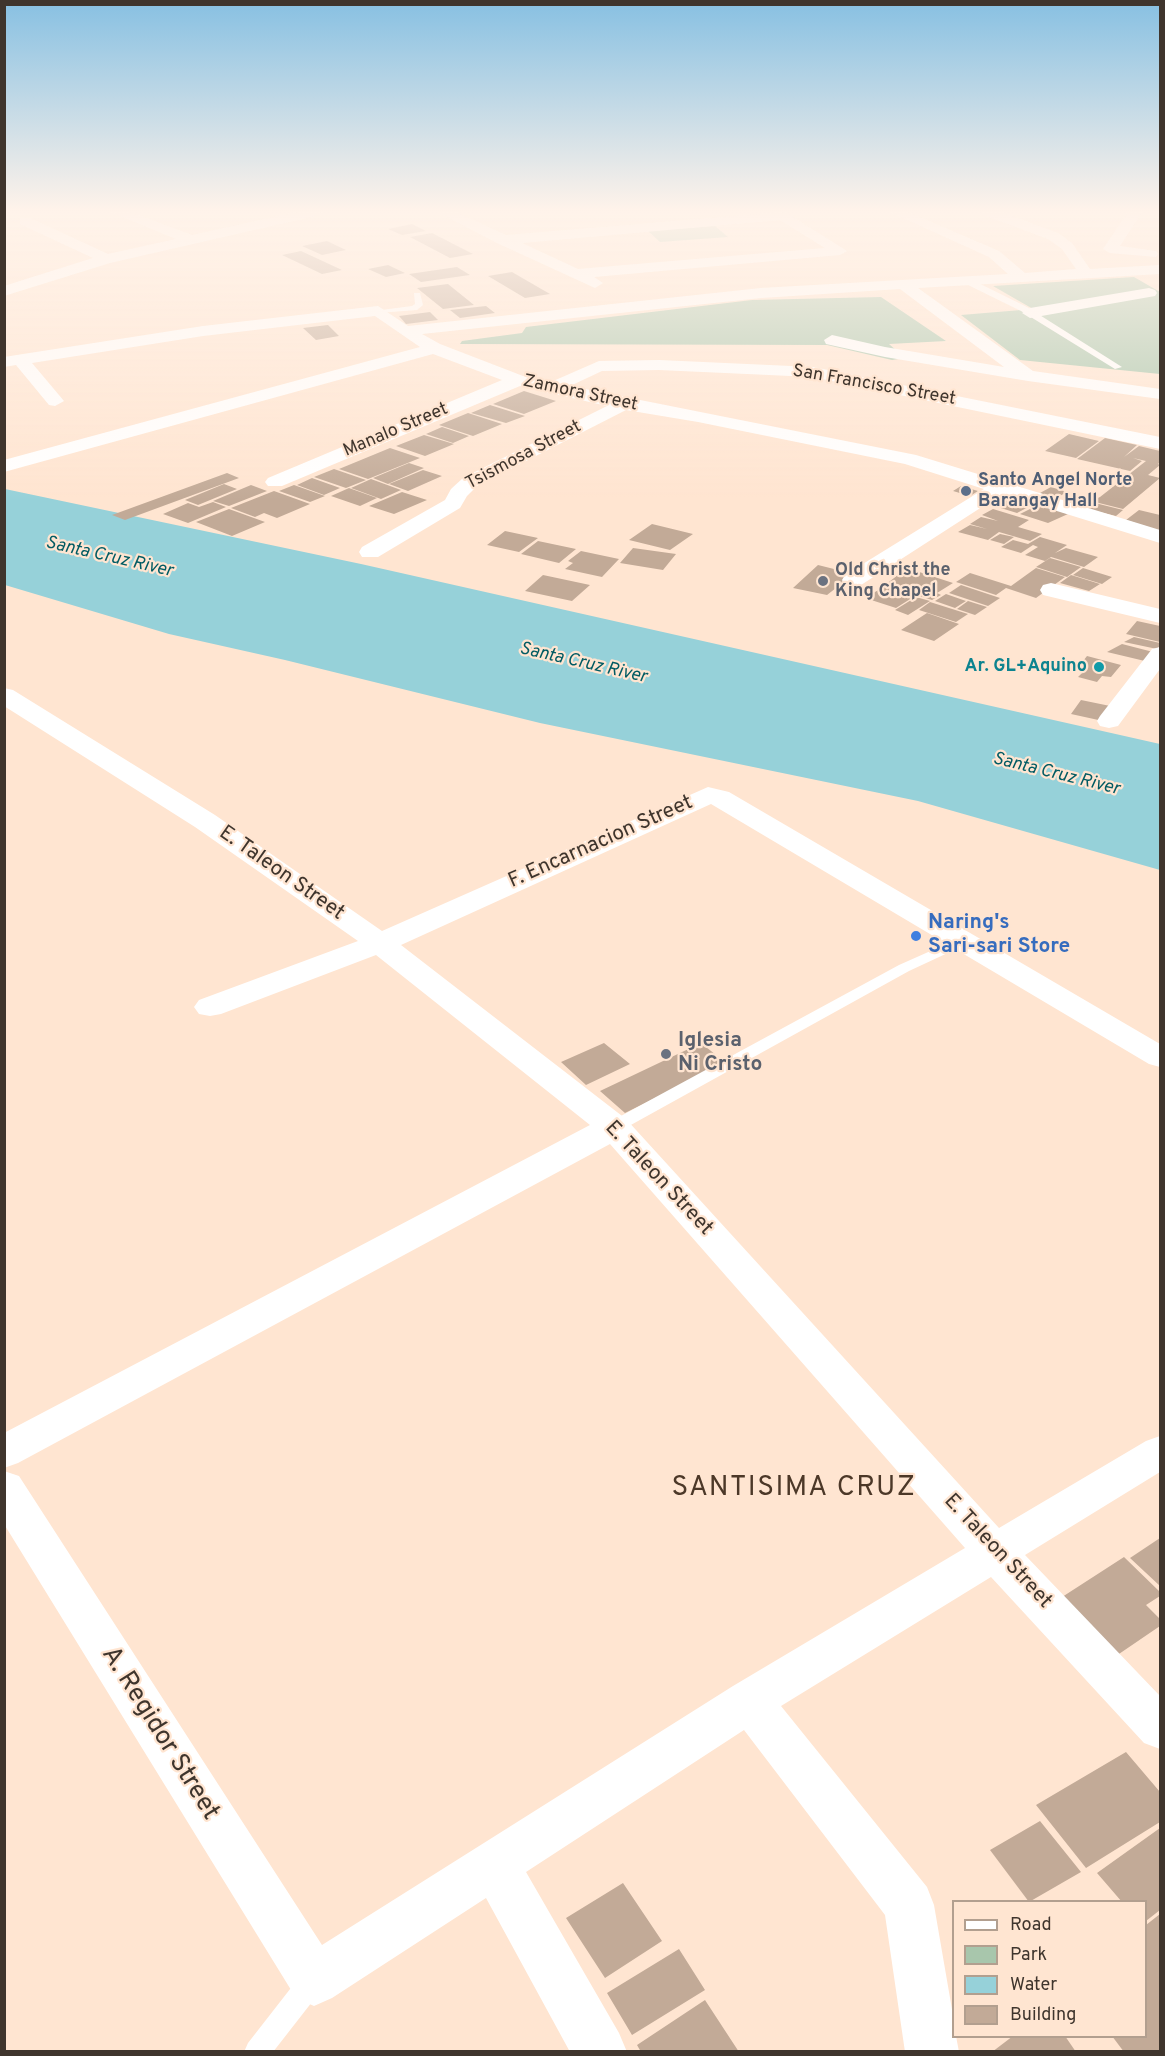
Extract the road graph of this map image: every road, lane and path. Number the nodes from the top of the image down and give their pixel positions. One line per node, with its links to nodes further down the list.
1 (414, 308): 6 (lane)
2 (615, 308): 8 (street)
3 (935, 308): 13 (street)
4 (1020, 308): 7 (lane)
5 (1058, 308): 7 (street)
6 (378, 311): 8 (street, Zamora Street); 11 (street)
7 (1030, 313): 12 (lane)
8 (405, 331): 10 (street, Zamora Street)
9 (832, 340): 13 (street)
10 (434, 348): 14 (street, Zamora Street); 20 (street)
11 (12, 361): 17 (street)
12 (1118, 367)
13 (1028, 376): 16 (street)
14 (518, 380): 15 (street, Zamora Street); 21 (street, Manalo Street)
15 (553, 388): 18 (street, Zamora Street); 19 (street, San Francisco Street)
16 (1161, 394)
17 (55, 401)
18 (624, 404): 22 (street, Zamora Street); 24 (street, Tsismosa Street)
19 (1161, 443)
20 (4, 466)
21 (275, 482)
22 (1000, 487): 23 (street, Zamora Street); 25 (street)
23 (1161, 537)
24 (370, 552)
25 (853, 580)
26 (1052, 590): 27 (street)
27 (1161, 616)
28 (1161, 654): 30 (street)
29 (4, 695): 32 (street, E. Taleon Street)
30 (1109, 721)
31 (962, 941): 32 (street, F. Encarnacion Street); 34 (street, F. Encarnacion Street); 35 (lane)
32 (380, 943): 33 (street, F. Encarnacion Street); 35 (street, E. Taleon Street)
33 (210, 1007)
34 (1161, 1057)
35 (614, 1127): 36 (street); 39 (street, E. Taleon Street)
36 (4, 1452)
37 (1161, 1452): 39 (street)
38 (4, 1488): 43 (street, A. Regidor Street)
39 (994, 1551): 40 (street); 41 (street, E. Taleon Street)
40 (749, 1701): 42 (street); 46 (street)
41 (1161, 1728)
42 (494, 1865): 43 (street); 45 (street)
43 (314, 1980): 44 (lane)
44 (257, 2052)
45 (600, 2052)
46 (932, 2052)

